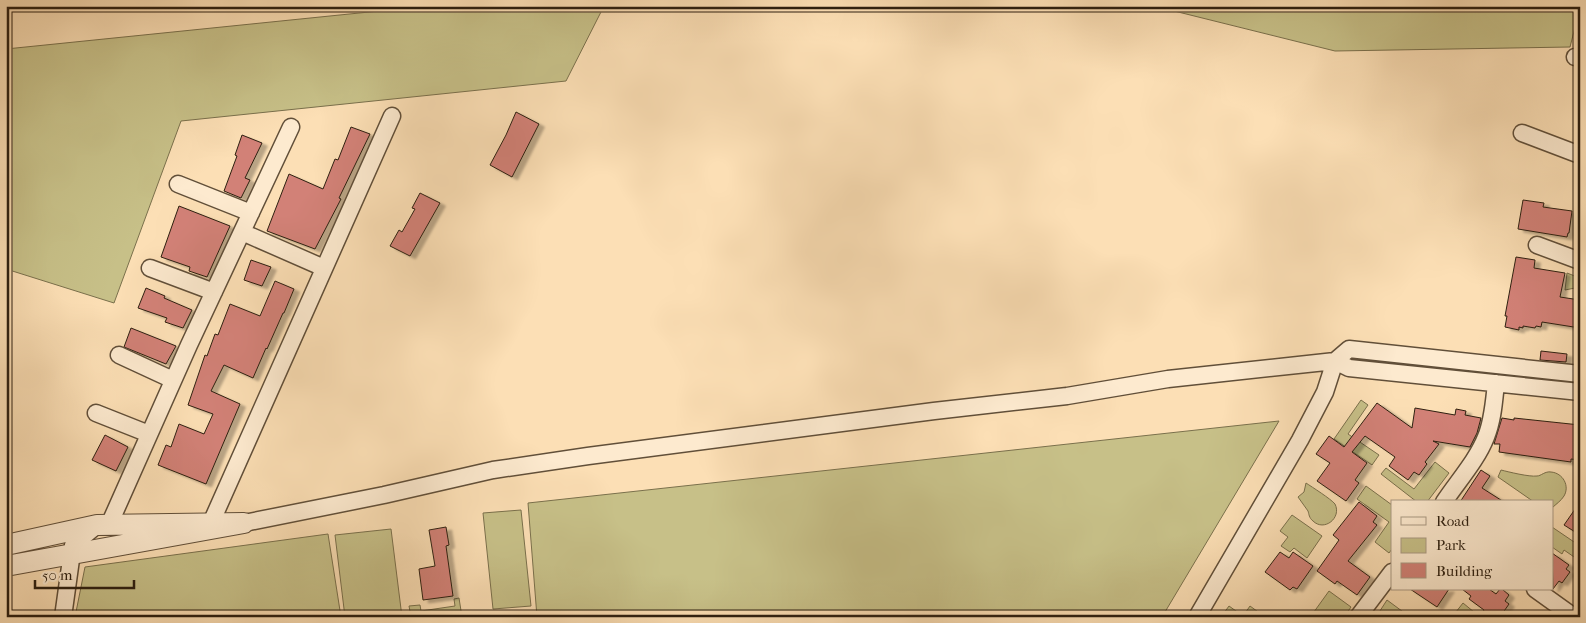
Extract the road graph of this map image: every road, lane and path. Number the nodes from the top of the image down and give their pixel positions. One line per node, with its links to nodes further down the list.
1 (392, 116): 11 (street)
2 (291, 128): 6 (street)
3 (1522, 133): 4 (street)
4 (1580, 155)
5 (178, 184): 6 (street)
6 (251, 213): 7 (street)
7 (242, 232): 11 (street); 12 (street)
8 (1537, 245): 9 (street)
9 (1580, 262)
10 (150, 268): 12 (street)
11 (324, 268): 22 (street)
12 (214, 292): 16 (street)
13 (118, 356): 16 (street)
14 (1335, 361): 15 (street); 17 (street); 23 (street); 31 (street)
15 (1580, 374)
16 (173, 380): 20 (street)
17 (1496, 383): 18 (street); 21 (street)
18 (1580, 392)
19 (96, 413): 20 (street)
20 (149, 434): 24 (street)
21 (1445, 500)
22 (211, 523): 23 (street); 24 (street)
23 (244, 523): 24 (street); 26 (street)
24 (103, 525): 25 (street); 26 (street)
25 (6, 545)
26 (72, 554): 27 (street); 30 (street)
27 (6, 566)
28 (1391, 573): 32 (street)
29 (1536, 590): 33 (street)
30 (63, 617)
31 (1197, 617)
32 (1358, 617)
33 (1574, 617)

